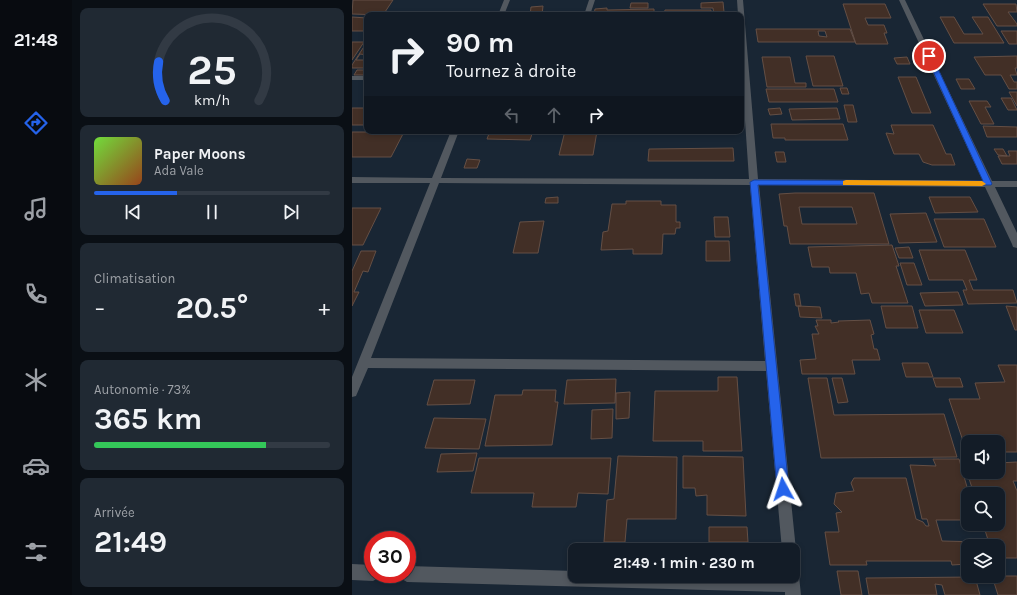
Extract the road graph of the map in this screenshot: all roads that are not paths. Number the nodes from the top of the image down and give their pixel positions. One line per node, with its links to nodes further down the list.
1 (507, 0): 5 (street)
2 (592, 0): 6 (street)
3 (740, 0): 7 (street)
4 (902, 0): 15 (street)
5 (502, 12)
6 (588, 12)
7 (741, 12)
8 (744, 52): 14 (street)
9 (352, 78): 10 (street)
10 (364, 78)
11 (454, 134): 13 (street)
12 (352, 180): 13 (street)
13 (435, 180): 14 (street); 18 (street)
14 (754, 182): 15 (street); 19 (street)
15 (988, 184): 16 (street); 17 (street)
16 (1017, 184)
17 (1017, 244)
18 (364, 363): 19 (street); 20 (street)
19 (771, 366): 21 (street)
20 (352, 392)
21 (788, 543)
22 (352, 572): 23 (street)
23 (364, 573)
24 (416, 574): 25 (street)
25 (792, 585)

